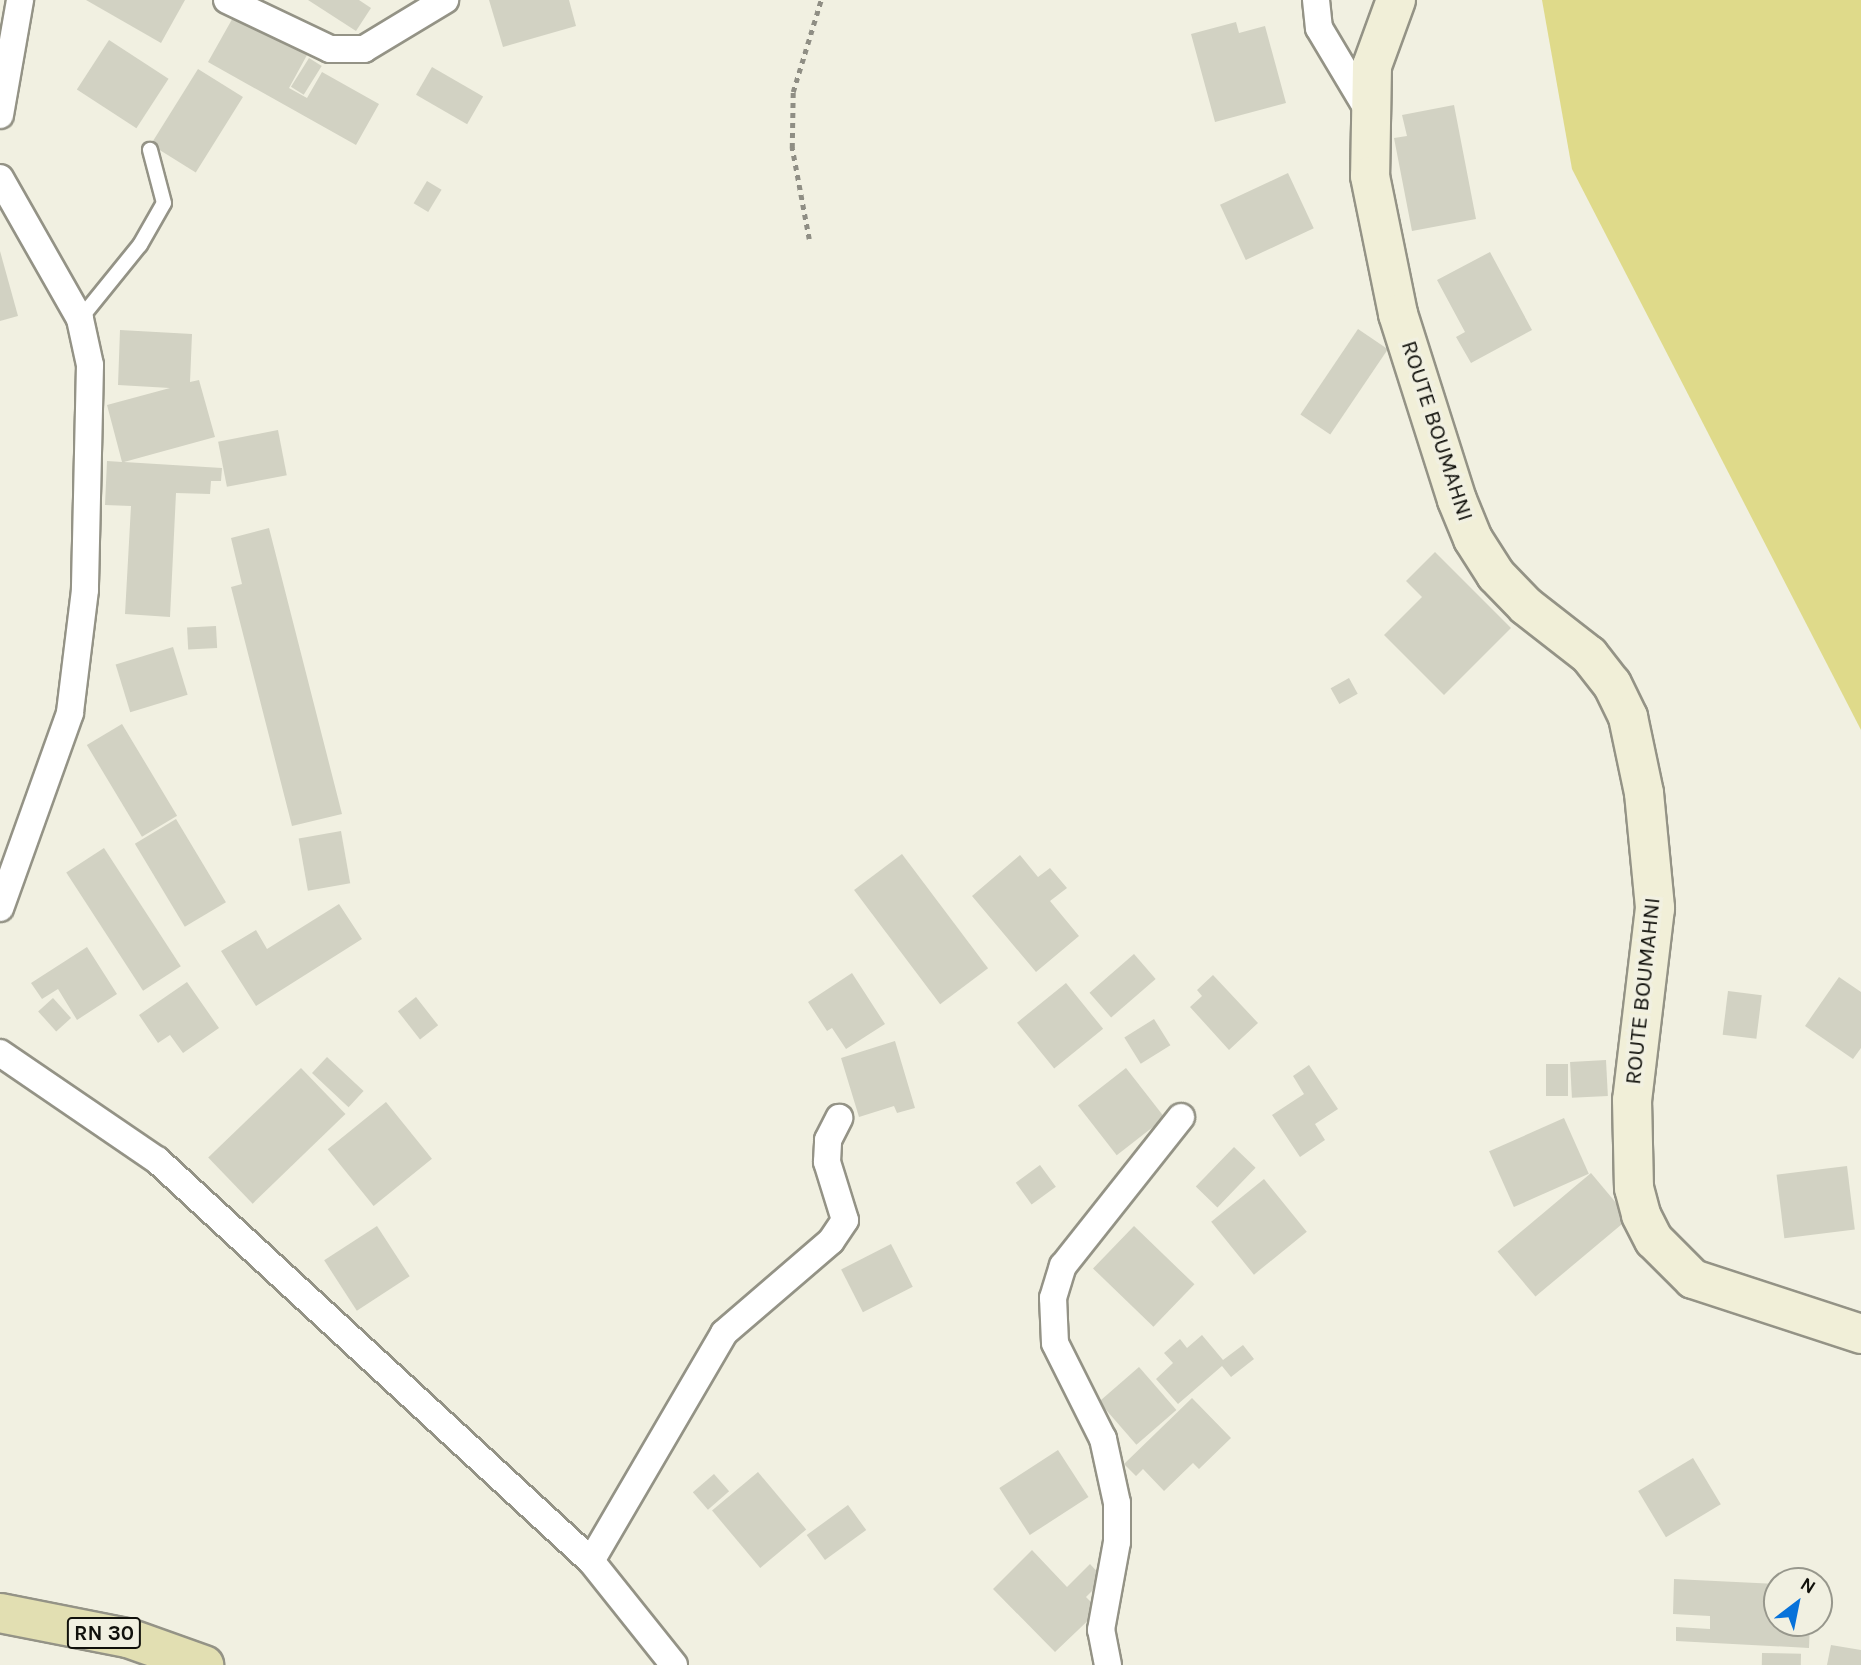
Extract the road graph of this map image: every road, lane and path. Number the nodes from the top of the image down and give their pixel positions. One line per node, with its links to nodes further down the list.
1 (20, 0): 8 (street)
2 (227, 0): 3 (street)
3 (445, 0)
4 (821, 0): 11 (path)
5 (1316, 0): 7 (street)
6 (1396, 0): 7 (main road, ROUTE BOUMAHNI)
7 (1369, 112): 17 (main road, ROUTE BOUMAHNI)
8 (0, 115)
9 (150, 150): 12 (lane)
10 (0, 178): 12 (street)
11 (809, 239)
12 (80, 319): 13 (street)
13 (0, 908)
14 (0, 1053): 18 (street)
15 (1181, 1117): 22 (street)
16 (839, 1118): 18 (street)
17 (1861, 1334)
18 (592, 1561): 21 (street)
19 (0, 1613): 20 (main road, RN 30)
20 (204, 1665)
21 (674, 1665)
22 (1108, 1665)

